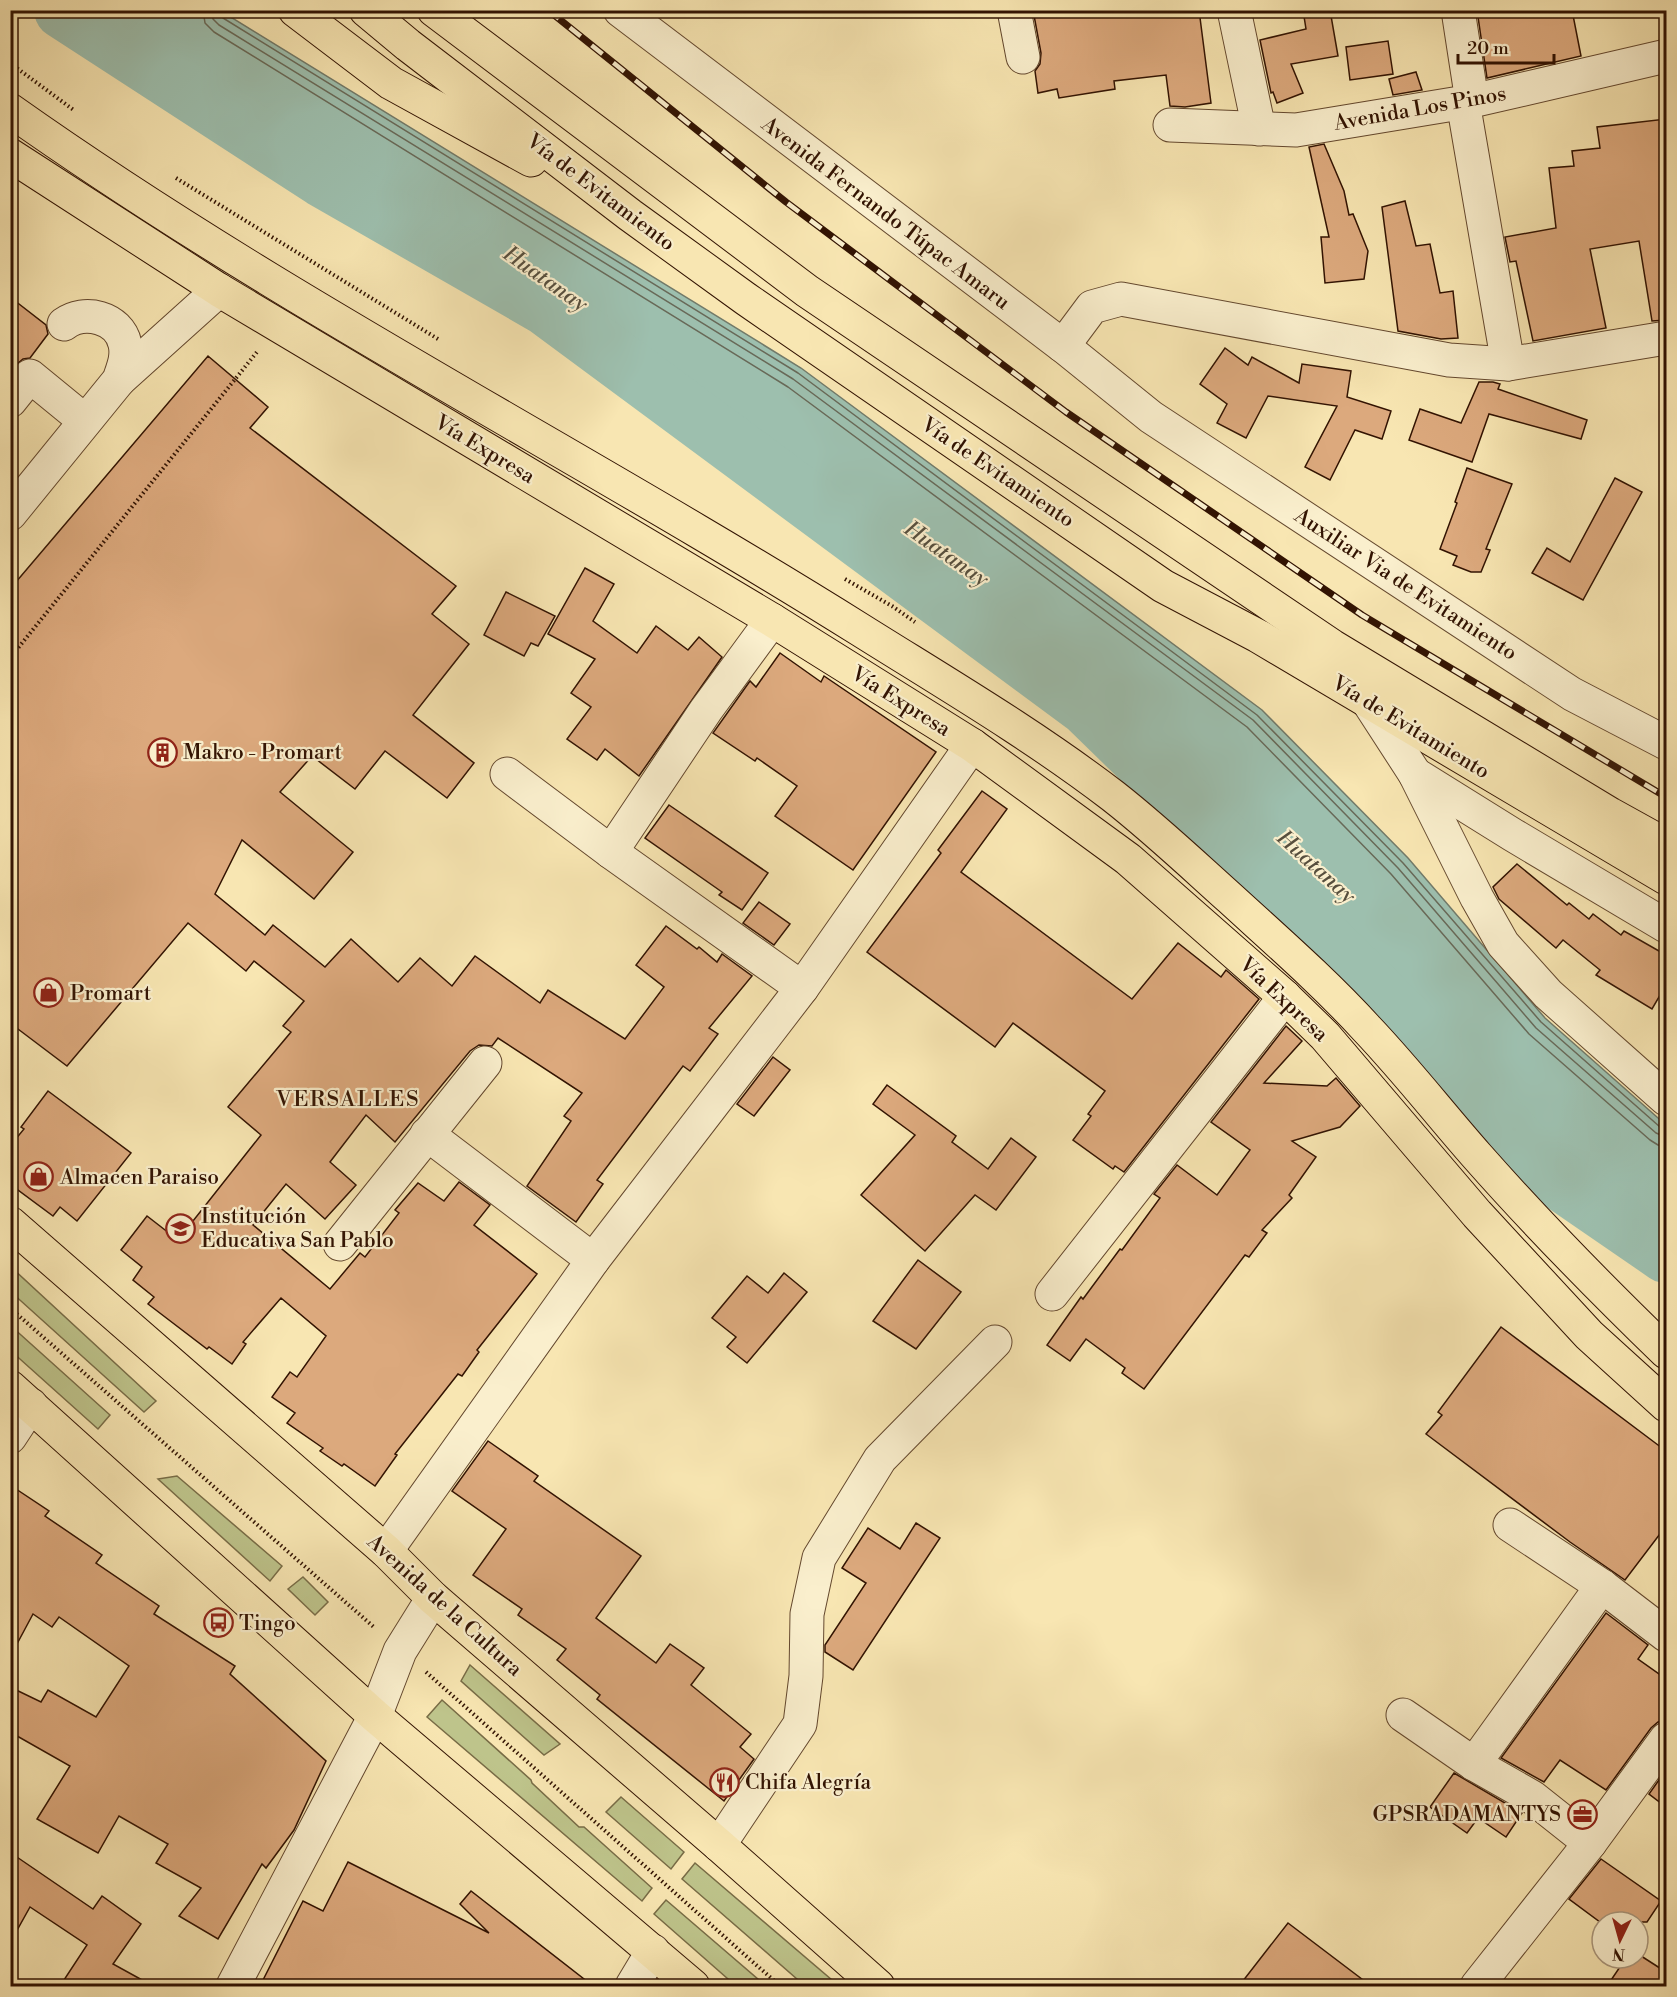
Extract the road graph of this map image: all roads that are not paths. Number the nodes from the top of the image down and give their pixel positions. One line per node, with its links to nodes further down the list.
1 (295, 10): 15 (main road)
2 (366, 10): 15 (main road, Vía de Evitamiento)
3 (434, 10): 32 (main road, Vía de Evitamiento)
4 (620, 10): 19 (street, Avenida Fernando Túpac Amaru)
5 (1014, 10): 9 (street)
6 (1234, 10): 13 (street)
7 (1458, 10): 10 (street)
8 (1666, 56): 10 (street, Avenida Los Pinos)
9 (1023, 57)
10 (1468, 102): 13 (street, Avenida Los Pinos); 20 (street)
11 (10, 110): 46 (main road, Vía Expresa)
12 (1170, 125): 13 (street, Avenida Los Pinos)
13 (1259, 129)
14 (10, 155): 16 (main road, Vía Expresa)
15 (630, 215): 27 (main road, Vía de Evitamiento)
16 (219, 290): 21 (street); 26 (main road, Vía Expresa)
17 (64, 324): 21 (street)
18 (1666, 338): 20 (street)
19 (1063, 346): 20 (street); 23 (street, Avenida Fernando Túpac Amaru)
20 (1508, 364)
21 (118, 380): 24 (street)
22 (10, 401): 24 (street)
23 (1151, 417): 28 (street, Auxiliar Via de Evitamiento)
24 (85, 421): 25 (street)
25 (10, 514)
26 (772, 620): 29 (main road, Vía Expresa); 33 (street)
27 (1369, 703): 31 (street); 34 (main road, Vía de Evitamiento)
28 (1666, 742)
29 (972, 745): 36 (street); 37 (main road, Vía Expresa)
30 (507, 774): 33 (street)
31 (1415, 774): 35 (street); 39 (street)
32 (1666, 845)
33 (611, 852): 36 (street)
34 (1666, 878)
35 (1666, 926)
36 (802, 988): 43 (street)
37 (1285, 997): 44 (street); 48 (main road, Vía Expresa)
38 (485, 1063): 40 (street)
39 (1666, 1099)
40 (427, 1134): 42 (street); 43 (street)
41 (10, 1223): 51 (main road, Avenida de la Cultura)
42 (340, 1244)
43 (593, 1260): 51 (street)
44 (1052, 1294)
45 (995, 1342): 60 (street)
46 (1666, 1352)
47 (21, 1396): 49 (street); 56 (main road)
48 (1666, 1405)
49 (10, 1437)
50 (1509, 1525): 52 (street)
51 (386, 1551): 53 (main road, Avenida de la Cultura)
52 (1602, 1586): 54 (street); 58 (street)
53 (433, 1598): 56 (street); 60 (main road, Avenida de la Cultura)
54 (1666, 1635)
55 (1403, 1715): 58 (street)
56 (375, 1716): 61 (main road); 62 (street)
57 (1666, 1738): 59 (street)
58 (1474, 1764): 59 (street)
59 (1590, 1843): 66 (street)
60 (719, 1845): 65 (main road, Avenida de la Cultura)
61 (653, 1951): 63 (street); 64 (main road)
62 (233, 1986)
63 (632, 1986)
64 (693, 1986)
65 (878, 1986)
66 (1477, 1986)

